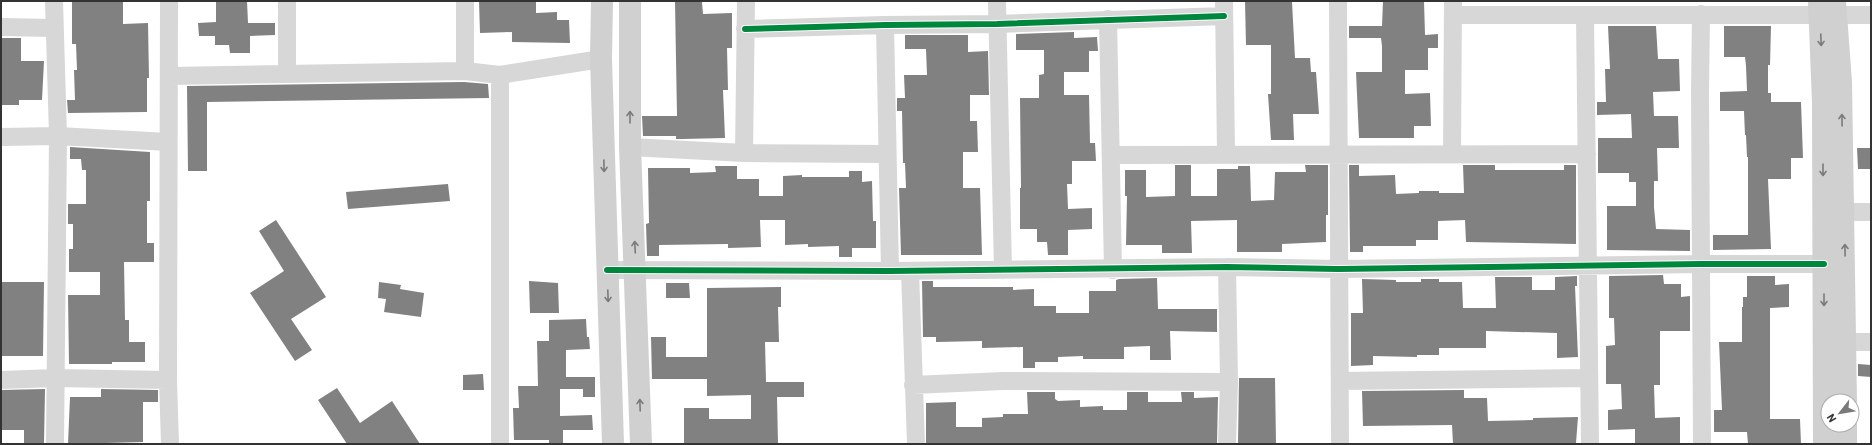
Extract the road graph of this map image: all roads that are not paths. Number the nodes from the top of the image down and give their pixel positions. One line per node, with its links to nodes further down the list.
1 (54, 1): 20 (street)
2 (169, 1): 26 (street)
3 (287, 1): 24 (street)
4 (465, 1): 23 (street)
5 (602, 1): 22 (main road)
6 (630, 1): 30 (main road, one-way to 6)
7 (746, 1): 21 (street)
8 (997, 1): 17 (street)
9 (1338, 1): 32 (street)
10 (1224, 8): 16 (street); 34 (street)
11 (1454, 8): 14 (street); 35 (street)
12 (1828, 8): 13 (street); 15 (street); 38 (main road, one-way to 12); 41 (main road, one-way to 41)
13 (1701, 14): 14 (street); 40 (street)
14 (1585, 15): 36 (street)
15 (1871, 15)
16 (1108, 19): 17 (street); 37 (street)
17 (997, 24): 18 (street); 47 (street)
18 (885, 25): 21 (street); 33 (street)
19 (1, 27): 20 (street)
20 (53, 28): 27 (street)
21 (745, 29): 31 (street)
22 (601, 59): 25 (street); 45 (main road, one-way to 45)
23 (465, 71): 24 (street); 25 (street)
24 (287, 73): 26 (street)
25 (500, 75): 65 (street)
26 (169, 76): 29 (street)
27 (58, 136): 28 (street); 29 (street); 54 (street)
28 (1, 137)
29 (168, 142): 57 (street)
30 (630, 147): 31 (street); 46 (main road, one-way to 30)
31 (744, 153): 33 (street)
32 (1339, 153): 34 (street); 35 (street); 44 (street)
33 (886, 154): 50 (street)
34 (1226, 154): 37 (street)
35 (1452, 154): 36 (street)
36 (1587, 154): 43 (street)
37 (1112, 155): 48 (street)
38 (1844, 212): 39 (street); 52 (main road, one-way to 38)
39 (1871, 212)
40 (1701, 264): 41 (street); 43 (street); 72 (street)
41 (1824, 264): 51 (main road, one-way to 51)
42 (1227, 267): 44 (street); 48 (street); 59 (street)
43 (1587, 267): 44 (street); 55 (street)
44 (1338, 269): 58 (street)
45 (607, 270): 46 (street); 66 (main road, one-way to 66)
46 (636, 270): 50 (street); 67 (main road, one-way to 46)
47 (1003, 270): 48 (street); 49 (street)
48 (1113, 270)
49 (910, 271): 50 (street); 60 (street)
50 (890, 272)
51 (1824, 341): 52 (street); 73 (main road)
52 (1846, 342): 53 (street); 61 (main road)
53 (1871, 342)
54 (55, 378): 56 (street); 57 (street); 63 (street)
55 (1589, 378): 58 (street); 71 (street)
56 (1, 380)
57 (168, 380): 64 (street)
58 (1340, 381): 70 (street)
59 (1229, 382): 60 (street); 69 (street)
60 (913, 385): 68 (street)
61 (1846, 393)
62 (1846, 433): 74 (main road)
63 (55, 444)
64 (170, 444)
65 (500, 444)
66 (613, 444)
67 (641, 444)
68 (916, 444)
69 (1227, 444)
70 (1340, 444)
71 (1590, 444)
72 (1702, 444)
73 (1824, 444)
74 (1846, 444)

